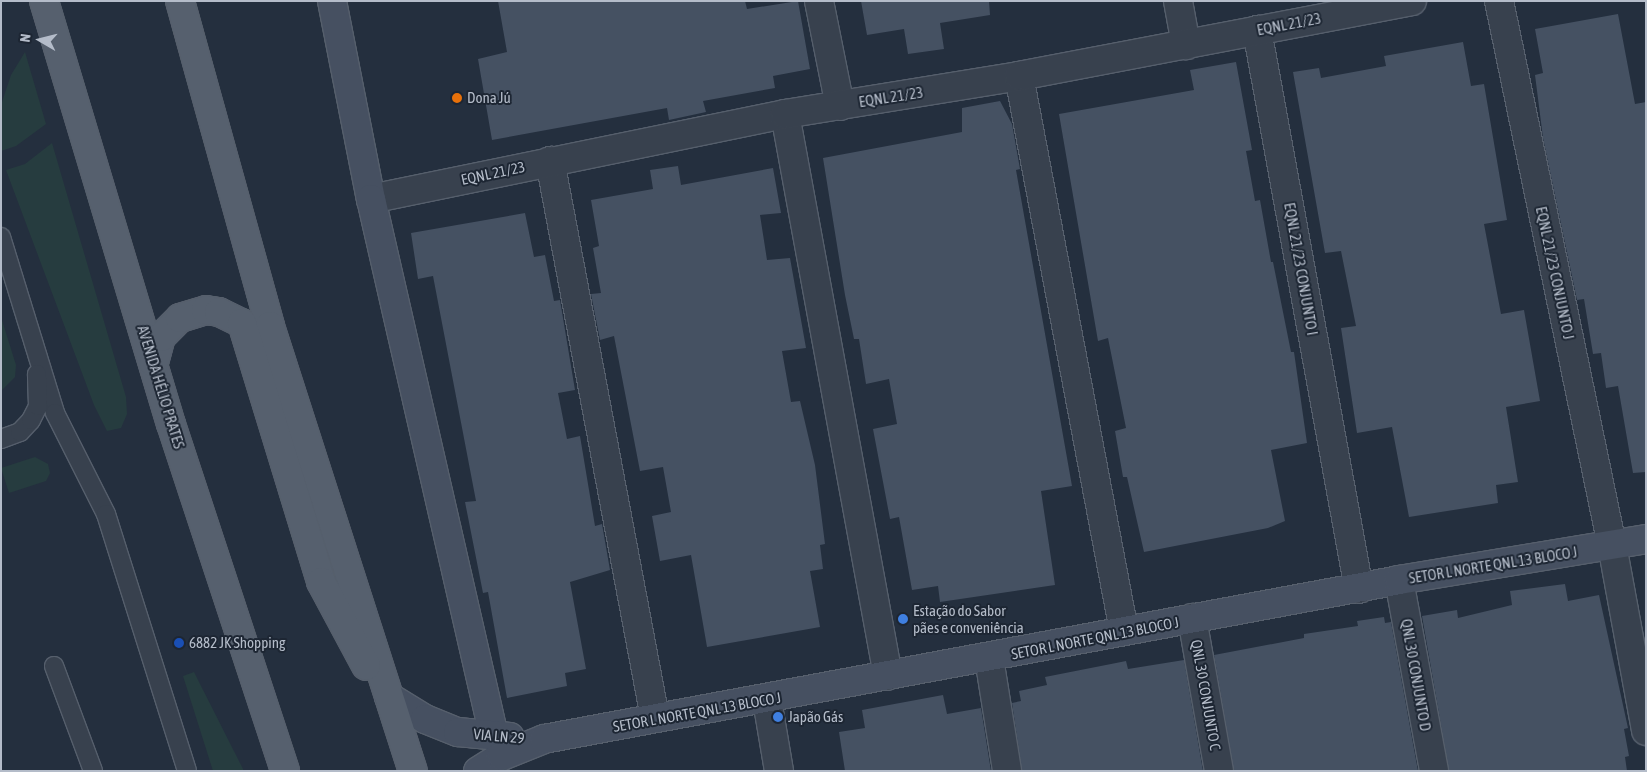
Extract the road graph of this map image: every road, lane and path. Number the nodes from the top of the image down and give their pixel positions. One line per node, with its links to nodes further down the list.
1 (44, 1): 17 (main road, AVENIDA HÉLIO PRATES)
2 (180, 1): 28 (main road)
3 (332, 1): 14 (street)
4 (819, 1): 11 (street)
5 (1178, 1): 9 (street)
6 (1412, 1): 8 (street, EQNL 21/23)
7 (1499, 1): 20 (street, EQNL 21/23 CONJUNTO J)
8 (1257, 30): 9 (street, EQNL 21/23); 22 (street, EQNL 21/23 CONJUNTO I)
9 (1186, 45): 10 (street, EQNL 21/23)
10 (1019, 76): 11 (street, EQNL 21/23); 24 (street)
11 (840, 106): 12 (street, EQNL 21/23)
12 (785, 114): 13 (street, EQNL 21/23); 27 (street)
13 (550, 161): 14 (street, EQNL 21/23); 30 (street)
14 (371, 199): 33 (street)
15 (1, 237): 16 (lane)
16 (37, 351): 18 (lane); 36 (lane)
17 (154, 363): 31 (main road); 37 (main road, AVENIDA HÉLIO PRATES)
18 (1, 439)
19 (1646, 539): 20 (street, SETOR L NORTE QNL 13 BLOCO J)
20 (1612, 545): 21 (street, SETOR L NORTE QNL 13 BLOCO J); 32 (street, EQNL 21/23 CONJUNTO J)
21 (1399, 580): 22 (street, SETOR L NORTE QNL 13 BLOCO J); 43 (street, QNL 30 CONJUNTO D)
22 (1359, 590): 23 (street, SETOR L NORTE QNL 13 BLOCO J)
23 (1192, 618): 24 (street, SETOR L NORTE QNL 13 BLOCO J); 42 (street, QNL 30 CONJUNTO C)
24 (1124, 631): 25 (street, SETOR L NORTE QNL 13 BLOCO J)
25 (989, 658): 27 (street, SETOR L NORTE QNL 13 BLOCO J); 41 (street)
26 (54, 666): 35 (lane)
27 (888, 676): 29 (street, SETOR L NORTE QNL 13 BLOCO J)
28 (389, 697): 31 (main road); 33 (street, VIA LN 29)
29 (767, 700): 30 (street, SETOR L NORTE QNL 13 BLOCO J); 40 (street)
30 (655, 718): 34 (street, SETOR L NORTE QNL 13 BLOCO J)
31 (400, 729): 38 (main road)
32 (1646, 731)
33 (494, 736): 34 (street, VIA LN 29)
34 (544, 740): 39 (street, VIA LN 29)
35 (93, 771)
36 (188, 771)
37 (285, 771)
38 (412, 771)
39 (478, 771)
40 (779, 771)
41 (1006, 771)
42 (1220, 771)
43 (1434, 771)

